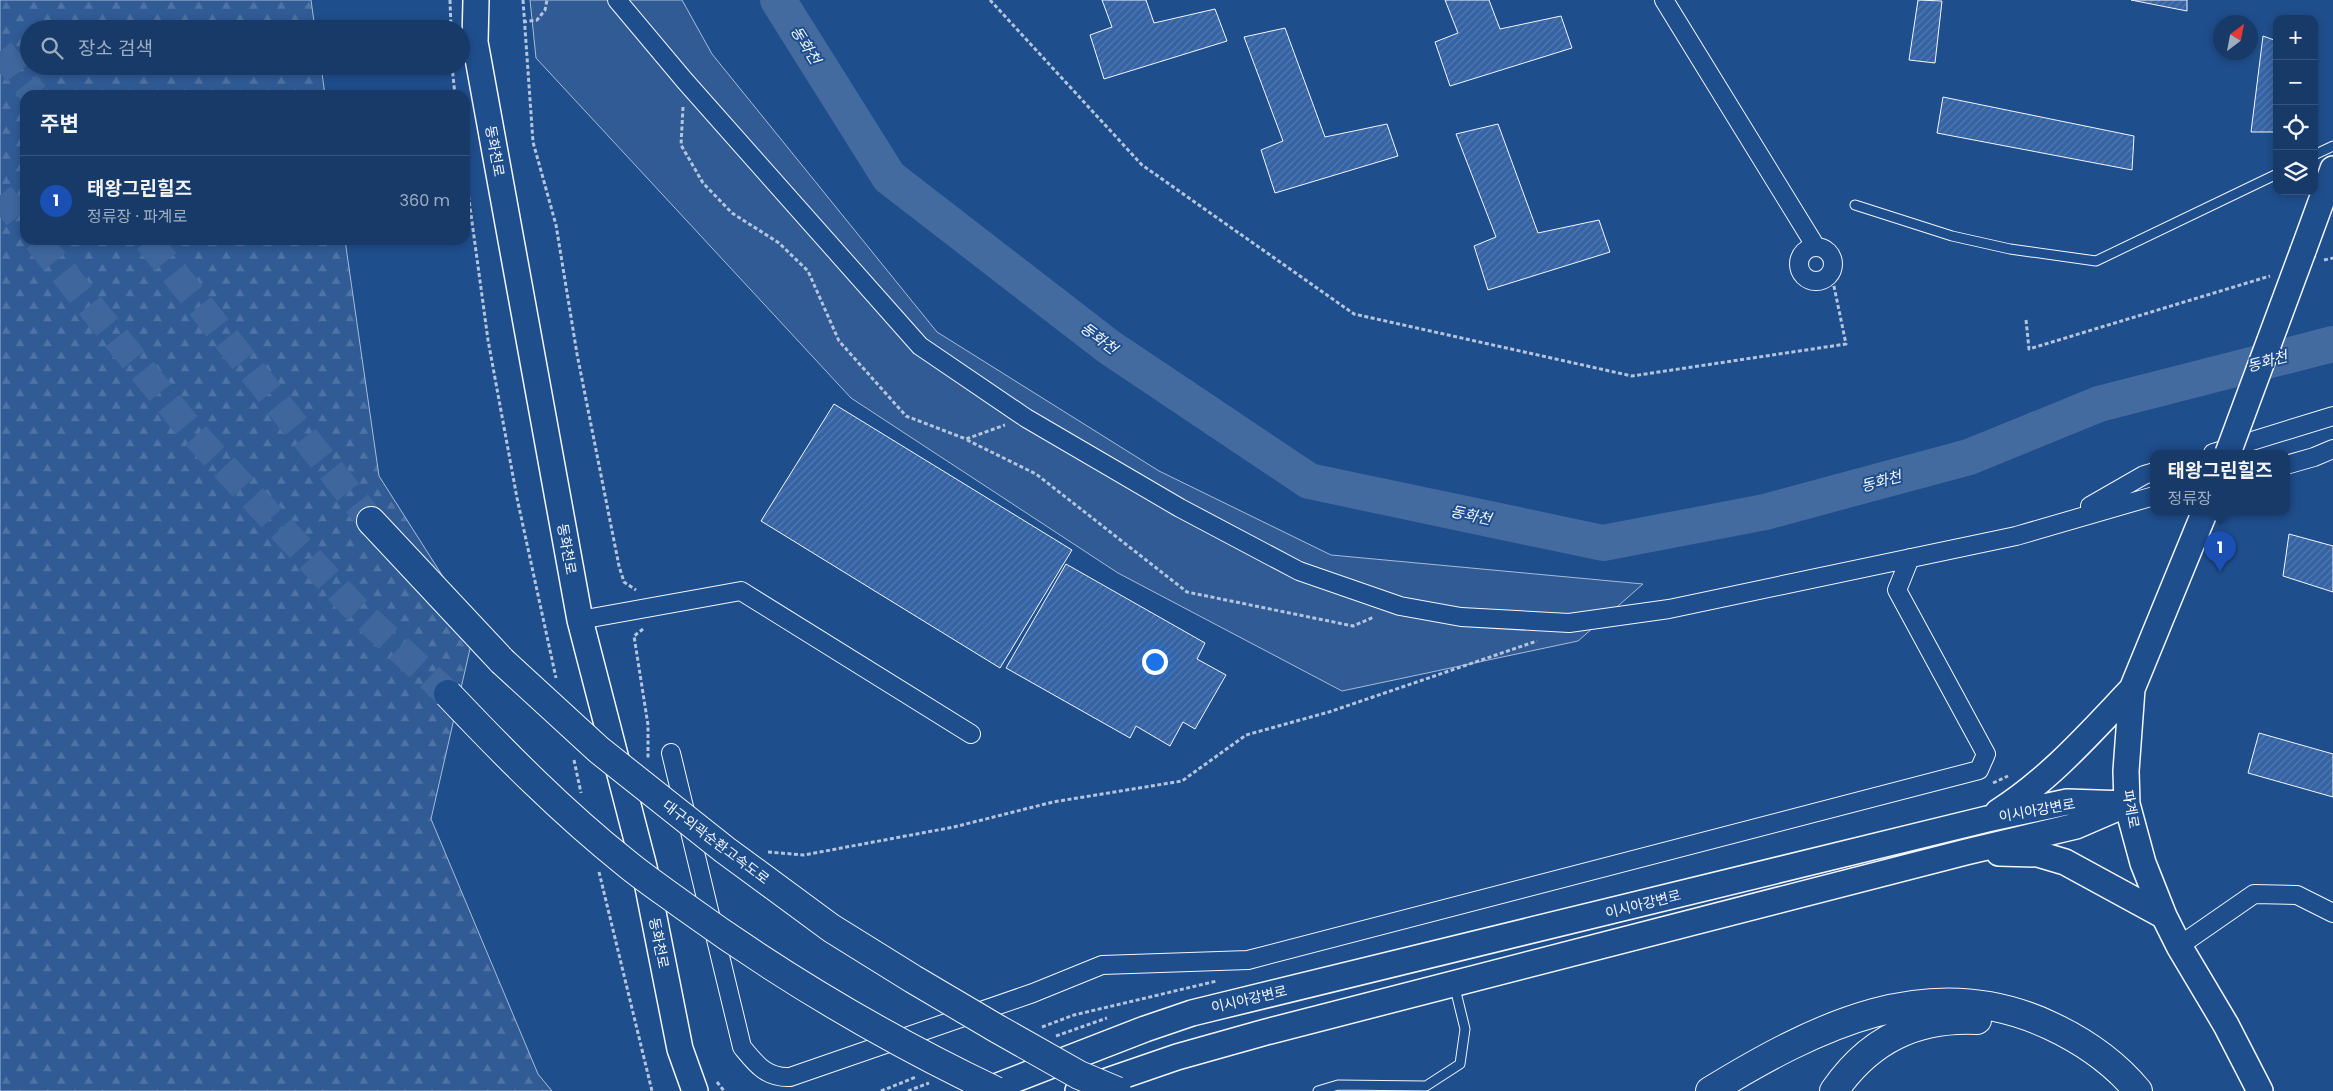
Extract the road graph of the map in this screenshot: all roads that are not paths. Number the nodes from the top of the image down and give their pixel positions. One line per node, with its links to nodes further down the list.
1 (476, 0): 21 (main road, 동화천로)
2 (617, 0): 20 (street)
3 (1664, 0): 9 (street)
4 (2333, 146): 5 (lane)
5 (2318, 153)
6 (2333, 169): 13 (main road, bridge)
7 (2273, 176): 8 (lane)
8 (1855, 205)
9 (1816, 247): 9 (street)
10 (2333, 416): 12 (street)
11 (2333, 449): 14 (street)
12 (2223, 450)
13 (2229, 450)
14 (2290, 464)
15 (2150, 473): 19 (street)
16 (2150, 497): 19 (street)
17 (2203, 515): 22 (main road, 파계로)
18 (371, 520): 37 (highway, 대구외곽순환고속도로, bridge)
19 (2062, 522): 20 (street)
20 (1910, 558): 25 (street)
21 (580, 620): 24 (street); 33 (main road, 동화천로)
22 (2132, 689): 26 (main road, 파계로); 27 (main road)
23 (448, 694): 35 (highway, bridge)
24 (971, 734)
25 (671, 753)
26 (2127, 804): 27 (main road, 이시아강변로); 28 (main road, 이시아강변로); 30 (main road, 파계로)
27 (1987, 819): 34 (main road, 이시아강변로)
28 (1966, 852): 30 (main road); 32 (main road, 이시아강변로)
29 (2333, 913): 31 (street)
30 (2164, 916): 31 (main road, 파계로)
31 (2179, 946): 43 (main road, 파계로)
32 (1454, 984): 36 (main road, 이시아강변로); 38 (lane)
33 (705, 1085)
34 (985, 1091)
35 (996, 1091)
36 (1078, 1091)
37 (1117, 1091)
38 (1318, 1091)
39 (1710, 1091): 42 (highway)
40 (1834, 1091): 41 (highway)
41 (2118, 1091)
42 (2138, 1091)
43 (2260, 1091)

